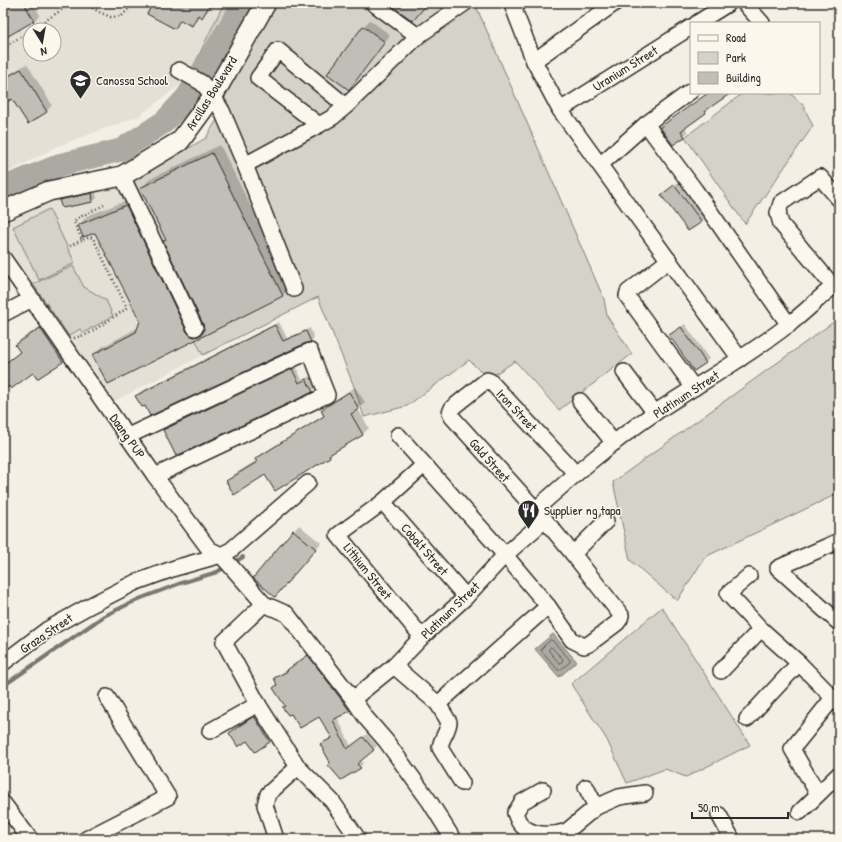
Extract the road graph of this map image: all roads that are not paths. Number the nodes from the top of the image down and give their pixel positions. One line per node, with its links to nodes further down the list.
1 (266, 3): 14 (main road, Arcillas Boulevard)
2 (373, 3): 11 (street)
3 (465, 3): 11 (street)
4 (519, 3): 12 (street)
5 (614, 3): 12 (street)
6 (729, 3): 8 (street)
7 (744, 3): 9 (street)
8 (699, 22)
9 (761, 22)
10 (690, 28): 17 (street, Uranium Street)
11 (418, 36): 16 (street)
12 (534, 61): 17 (street)
13 (179, 70): 14 (street)
14 (207, 90): 20 (street); 22 (main road, Arcillas Boulevard)
15 (690, 92): 18 (street)
16 (346, 106): 19 (street); 19 (street)
17 (560, 110): 21 (street)
18 (646, 124): 21 (street); 31 (street)
19 (319, 125): 20 (street)
20 (245, 165): 28 (street)
21 (600, 165): 26 (street)
22 (122, 176): 24 (main road, Arcillas Boulevard); 32 (street)
23 (839, 199): 27 (street)
24 (3, 211)
25 (3, 258): 29 (street, Daang PUP)
26 (669, 260): 33 (street); 35 (street)
27 (836, 284): 31 (street, Platinum Street)
28 (294, 289)
29 (32, 299): 30 (street); 39 (street, Daang PUP)
30 (3, 314)
31 (789, 325): 33 (street, Platinum Street)
32 (195, 328)
33 (740, 359): 35 (street, Platinum Street)
34 (624, 372): 38 (street)
35 (694, 388): 38 (street, Platinum Street)
36 (580, 401): 41 (street)
37 (452, 408): 43 (street, Iron Street); 47 (street, Gold Street)
38 (655, 413): 41 (street, Platinum Street)
39 (128, 436): 44 (street, Daang PUP); 44 (street)
40 (398, 436): 42 (street)
41 (614, 443): 43 (street, Platinum Street)
42 (424, 465): 46 (street, Lithium Street); 51 (street)
43 (576, 474): 47 (street, Platinum Street)
44 (155, 476): 52 (street, Daang PUP)
45 (308, 484): 52 (street, Graza Street)
46 (383, 502): 54 (street, Cobalt Street); 59 (street, Lithium Street)
47 (540, 515): 50 (street, Gold Street); 51 (street, Platinum Street)
48 (606, 521): 50 (street)
49 (839, 541): 57 (street)
50 (573, 554): 56 (street, Gold Street)
51 (505, 555): 54 (street, Platinum Street); 56 (street)
52 (222, 557): 55 (street, Daang PUP); 60 (street, Graza Street)
53 (749, 576): 58 (street)
54 (466, 597): 59 (street, Platinum Street)
55 (264, 604): 65 (street); 67 (street)
56 (548, 606): 68 (street)
57 (839, 623)
58 (761, 629): 61 (street); 63 (street)
59 (422, 637): 62 (street, Platinum Street)
60 (4, 660)
61 (799, 663): 66 (street); 69 (street)
62 (394, 666): 65 (street, Platinum Street); 68 (street)
63 (721, 671)
64 (107, 696): 84 (street)
65 (353, 699): 87 (street)
66 (836, 701): 77 (street)
67 (258, 704): 70 (street); 71 (street)
68 (438, 704): 73 (street)
69 (747, 718)
70 (210, 731)
71 (298, 767): 85 (street); 86 (street)
72 (839, 774): 77 (street)
73 (462, 783)
74 (586, 787): 79 (street)
75 (544, 790): 82 (street)
76 (645, 793): 79 (street)
77 (818, 794): 80 (street)
78 (3, 803): 83 (street)
79 (596, 807): 82 (street)
80 (800, 812)
81 (719, 815): 88 (street)
82 (568, 835)
83 (30, 839)
84 (86, 839)
85 (276, 839)
86 (358, 839)
87 (453, 839)
88 (732, 839)

